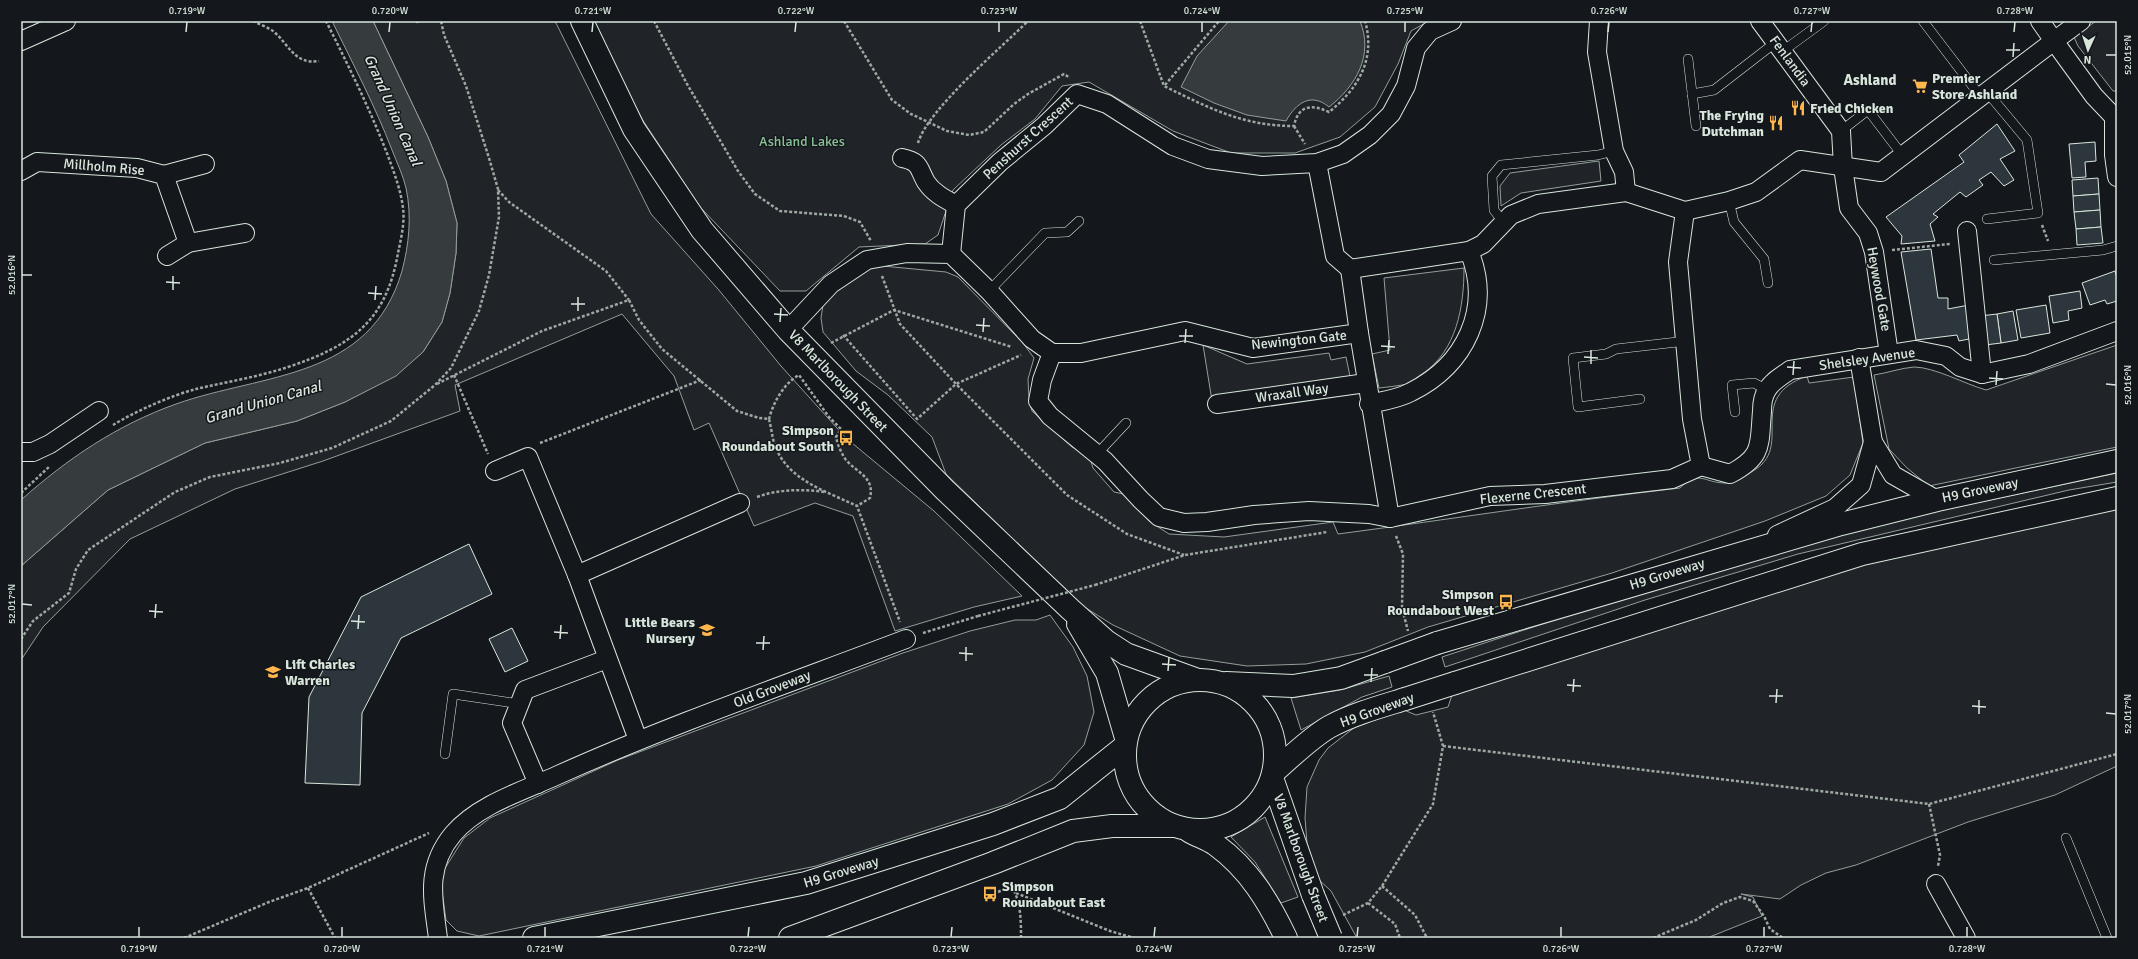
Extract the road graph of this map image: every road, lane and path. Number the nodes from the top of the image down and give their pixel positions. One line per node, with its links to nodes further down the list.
1 (66, 21): 21 (street)
2 (253, 21): 25 (path)
3 (326, 21): 93 (path)
4 (422, 21): 20 (path)
5 (441, 21): 43 (path)
6 (582, 21): 68 (street, V8 Marlborough Street)
7 (654, 21): 61 (path)
8 (844, 21): 31 (path)
9 (1028, 21): 31 (path)
10 (1140, 21): 27 (path)
11 (1218, 21): 27 (path)
12 (1365, 21): 27 (path)
13 (1452, 21): 37 (street, Penshurst Crescent)
14 (1599, 21): 34 (street)
15 (1760, 21): 23 (street, Fenlandia)
16 (1824, 21): 23 (lane)
17 (1923, 21): 29 (lane)
18 (2040, 21): 22 (street)
19 (2081, 21): 22 (street)
20 (416, 22)
21 (21, 41)
22 (2054, 41): 29 (street); 30 (street)
23 (1779, 46): 28 (lane); 33 (street, Fenlandia)
24 (1688, 59): 28 (lane)
25 (319, 61)
26 (1070, 79): 31 (path)
27 (1164, 86)
28 (1692, 94): 32 (lane)
29 (1984, 94): 35 (street); 48 (lane)
30 (2116, 116): 42 (street)
31 (928, 123): 36 (path)
32 (1696, 126)
33 (1841, 131): 35 (lane); 39 (street, Heywood Gate)
34 (1614, 151): 44 (street); 51 (lane)
35 (1904, 156): 39 (street)
36 (908, 160): 46 (street)
37 (1317, 163): 46 (street, Penshurst Crescent); 63 (street)
38 (205, 164): 41 (street)
39 (1843, 167): 45 (street); 57 (street, Heywood Gate)
40 (21, 171): 41 (street, Millholm Rise)
41 (164, 175): 54 (street, Millholm Rise)
42 (2117, 177)
43 (498, 189): 66 (path); 84 (path)
44 (1626, 192): 47 (street); 51 (street)
45 (1729, 201): 47 (street); 64 (lane)
46 (956, 205): 58 (street)
47 (1685, 211): 72 (street)
48 (2038, 213): 49 (lane); 59 (path)
49 (1987, 218)
50 (1079, 221): 65 (lane)
51 (1503, 222): 56 (street)
52 (245, 233): 54 (street)
53 (1968, 236): 57 (path); 79 (street)
54 (188, 244): 60 (street)
55 (2117, 246): 59 (lane)
56 (1469, 251): 63 (street); 88 (street)
57 (1874, 252): 76 (street, Heywood Gate)
58 (951, 254): 61 (street); 65 (street)
59 (2052, 255): 62 (lane)
60 (167, 256)
61 (877, 258): 67 (path); 68 (street)
62 (1994, 260)
63 (1350, 269): 70 (street, Newington Gate)
64 (1768, 283)
65 (989, 291): 75 (street)
66 (629, 300): 80 (path); 81 (path)
67 (894, 310): 71 (path); 74 (path); 83 (path)
68 (788, 330): 113 (street, V8 Marlborough Street)
69 (2117, 331): 79 (street, Shelsley Avenue)
70 (1359, 334): 75 (street, Newington Gate); 82 (street)
71 (843, 335): 73 (path); 83 (path)
72 (1686, 341): 86 (lane); 100 (street)
73 (831, 343)
74 (1014, 347)
75 (1052, 353): 96 (street, Flexerne Crescent)
76 (1889, 354): 78 (street, Shelsley Avenue); 79 (street, Shelsley Avenue)
77 (1022, 355): 83 (path)
78 (1859, 358): 85 (street, Shelsley Avenue); 94 (street)
79 (1982, 374)
80 (454, 375): 84 (path); 101 (path)
81 (701, 380): 91 (path); 97 (path)
82 (1366, 383): 87 (street, Wraxall Way); 88 (street)
83 (956, 384): 111 (path)
84 (435, 385): 115 (path)
85 (1767, 390): 90 (lane); 100 (street)
86 (1640, 399)
87 (1217, 404)
88 (1369, 404): 108 (street)
89 (98, 411): 95 (street)
90 (1735, 412)
91 (769, 419): 103 (path); 107 (path)
92 (1126, 423): 96 (lane)
93 (108, 428)
94 (1873, 442): 105 (street); 110 (street)
95 (21, 452)
96 (1097, 454): 108 (street, Flexerne Crescent)
97 (528, 457): 101 (street); 112 (street)
98 (2117, 461): 105 (street, H9 Groveway)
99 (52, 464): 102 (path)
100 (1701, 466): 108 (street, Flexerne Crescent)
101 (495, 471)
102 (21, 493)
103 (829, 493): 106 (path); 107 (path)
104 (2117, 498): 127 (street, H9 Groveway, bridge)
105 (1937, 500): 110 (street, H9 Groveway)
106 (740, 503): 112 (street)
107 (857, 506): 116 (path)
108 (1390, 518): 114 (path)
109 (1334, 531): 111 (path)
110 (1736, 554): 119 (street, H9 Groveway, bridge)
111 (1185, 556): 116 (path, bridge)
112 (577, 575): 117 (street)
113 (1070, 609): 118 (street, V8 Marlborough Street); 123 (street, V8 Marlborough Street)
114 (1410, 637)
115 (21, 639)
116 (906, 639): 122 (street, Old Groveway)
117 (607, 658): 120 (street); 122 (street)
118 (1198, 680): 119 (street); 123 (street)
119 (1220, 683): 127 (street)
120 (520, 704): 125 (lane); 128 (street)
121 (1432, 710): 124 (path)
122 (638, 740): 128 (street, Old Groveway)
123 (1125, 742): 130 (street); 141 (street, H9 Groveway)
124 (1443, 746): 129 (path); 148 (path)
125 (445, 754)
126 (2117, 754): 129 (path)
127 (1273, 775): 130 (street); 146 (street, V8 Marlborough Street, bridge)
128 (538, 784): 140 (street, Old Groveway)
129 (1929, 804): 133 (path)
130 (1180, 828): 142 (street); 145 (street)
131 (437, 830): 134 (path)
132 (2066, 838): 152 (lane)
133 (1936, 884): 151 (street)
134 (308, 888): 138 (path); 139 (path)
135 (998, 892): 136 (path)
136 (1016, 893): 143 (path); 144 (path)
137 (1368, 903): 147 (path)
138 (184, 938)
139 (335, 938)
140 (438, 938)
141 (534, 938)
142 (790, 938)
143 (1021, 938)
144 (1134, 938)
145 (1286, 938)
146 (1331, 938)
147 (1400, 938)
148 (1428, 938)
149 (1653, 938): 150 (path)
150 (1783, 938)
151 (1966, 938)
152 (2107, 938)

